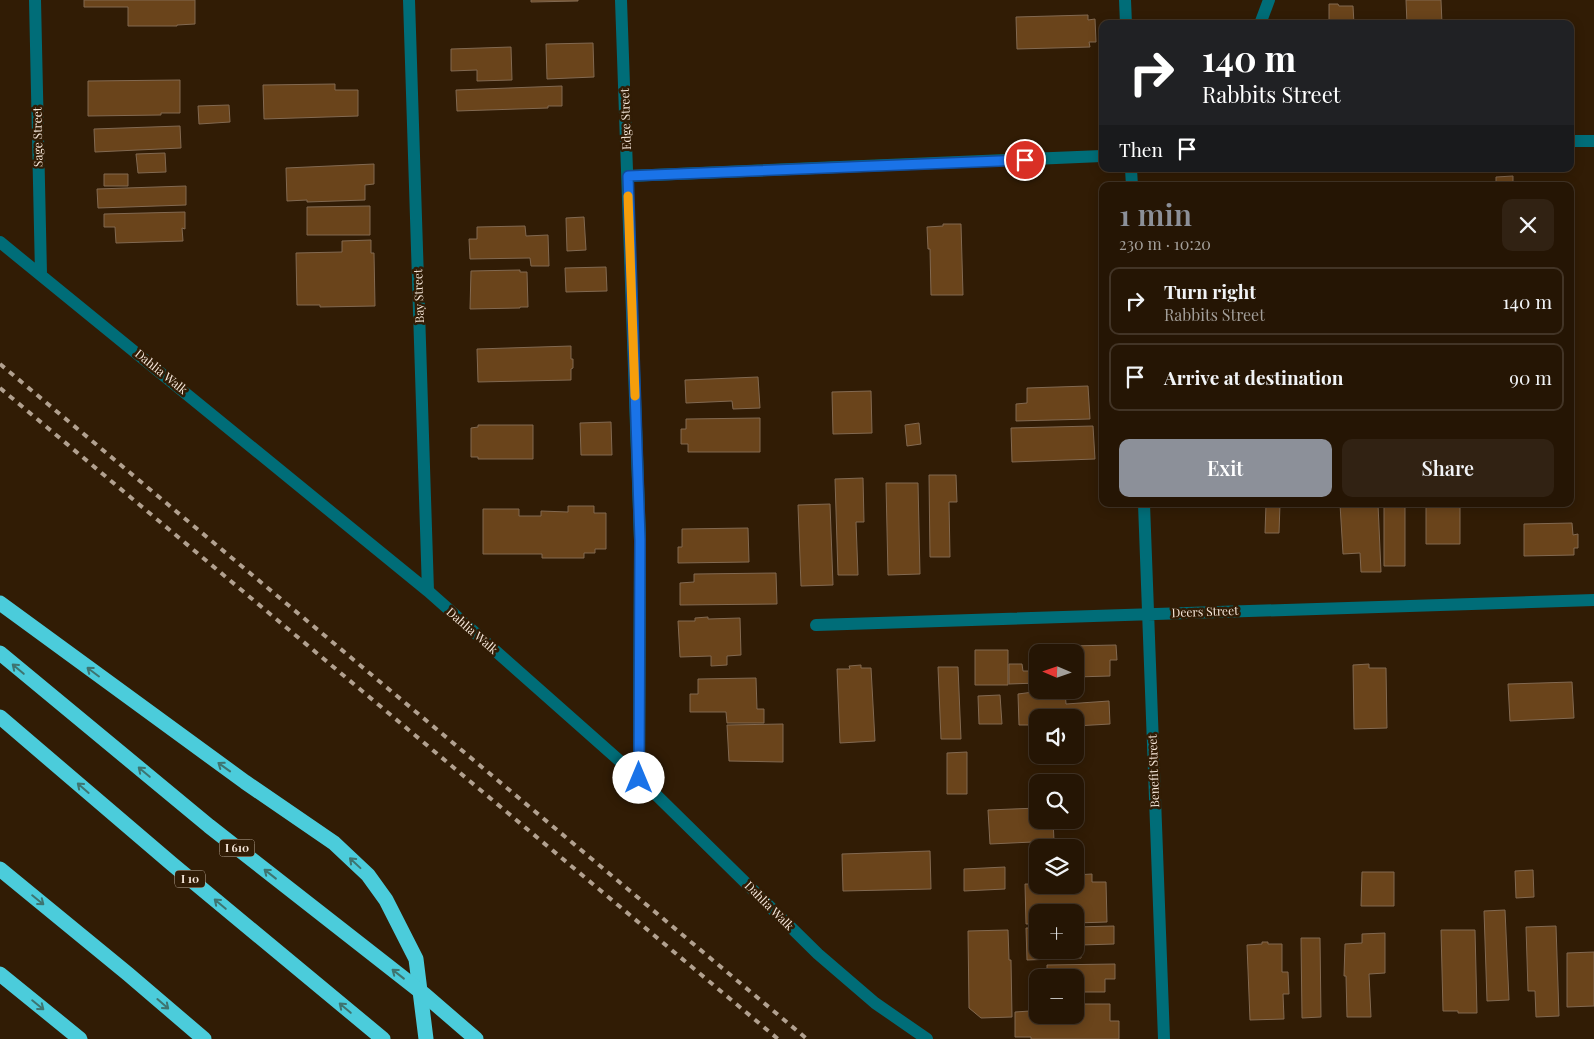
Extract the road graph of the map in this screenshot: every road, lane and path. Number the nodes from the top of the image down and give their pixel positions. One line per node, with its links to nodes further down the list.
1 (35, 0): 13 (street, Sage Street)
2 (409, 0): 15 (street, Bay Street)
3 (621, 0): 11 (street, Edge Street)
4 (1125, 0): 6 (street)
5 (1270, 0): 7 (street)
6 (1126, 20)
7 (1262, 20)
8 (1594, 140): 9 (street)
9 (1574, 141)
10 (1099, 156): 11 (street)
11 (628, 176): 22 (street, Edge Street)
12 (0, 242): 13 (street, Dahlia Walk)
13 (41, 274): 15 (street, Dahlia Walk)
14 (1144, 507): 18 (street, Benefit Street)
15 (428, 591): 22 (street, Dahlia Walk)
16 (1594, 600): 18 (street, Deers Street)
17 (0, 603): 28 (highway, one-way to 17)
18 (1148, 613): 19 (street, Deers Street); 31 (street, Benefit Street)
19 (816, 625)
20 (0, 653): 29 (highway, I 610, one-way to 20, bridge)
21 (0, 717): 27 (highway, I 10, one-way to 21)
22 (639, 778): 30 (street, Dahlia Walk)
23 (0, 869): 26 (highway, one-way to 26)
24 (0, 974): 25 (highway, one-way to 25)
25 (80, 1039)
26 (204, 1039)
27 (383, 1039)
28 (426, 1039)
29 (476, 1039)
30 (927, 1039)
31 (1164, 1039)

